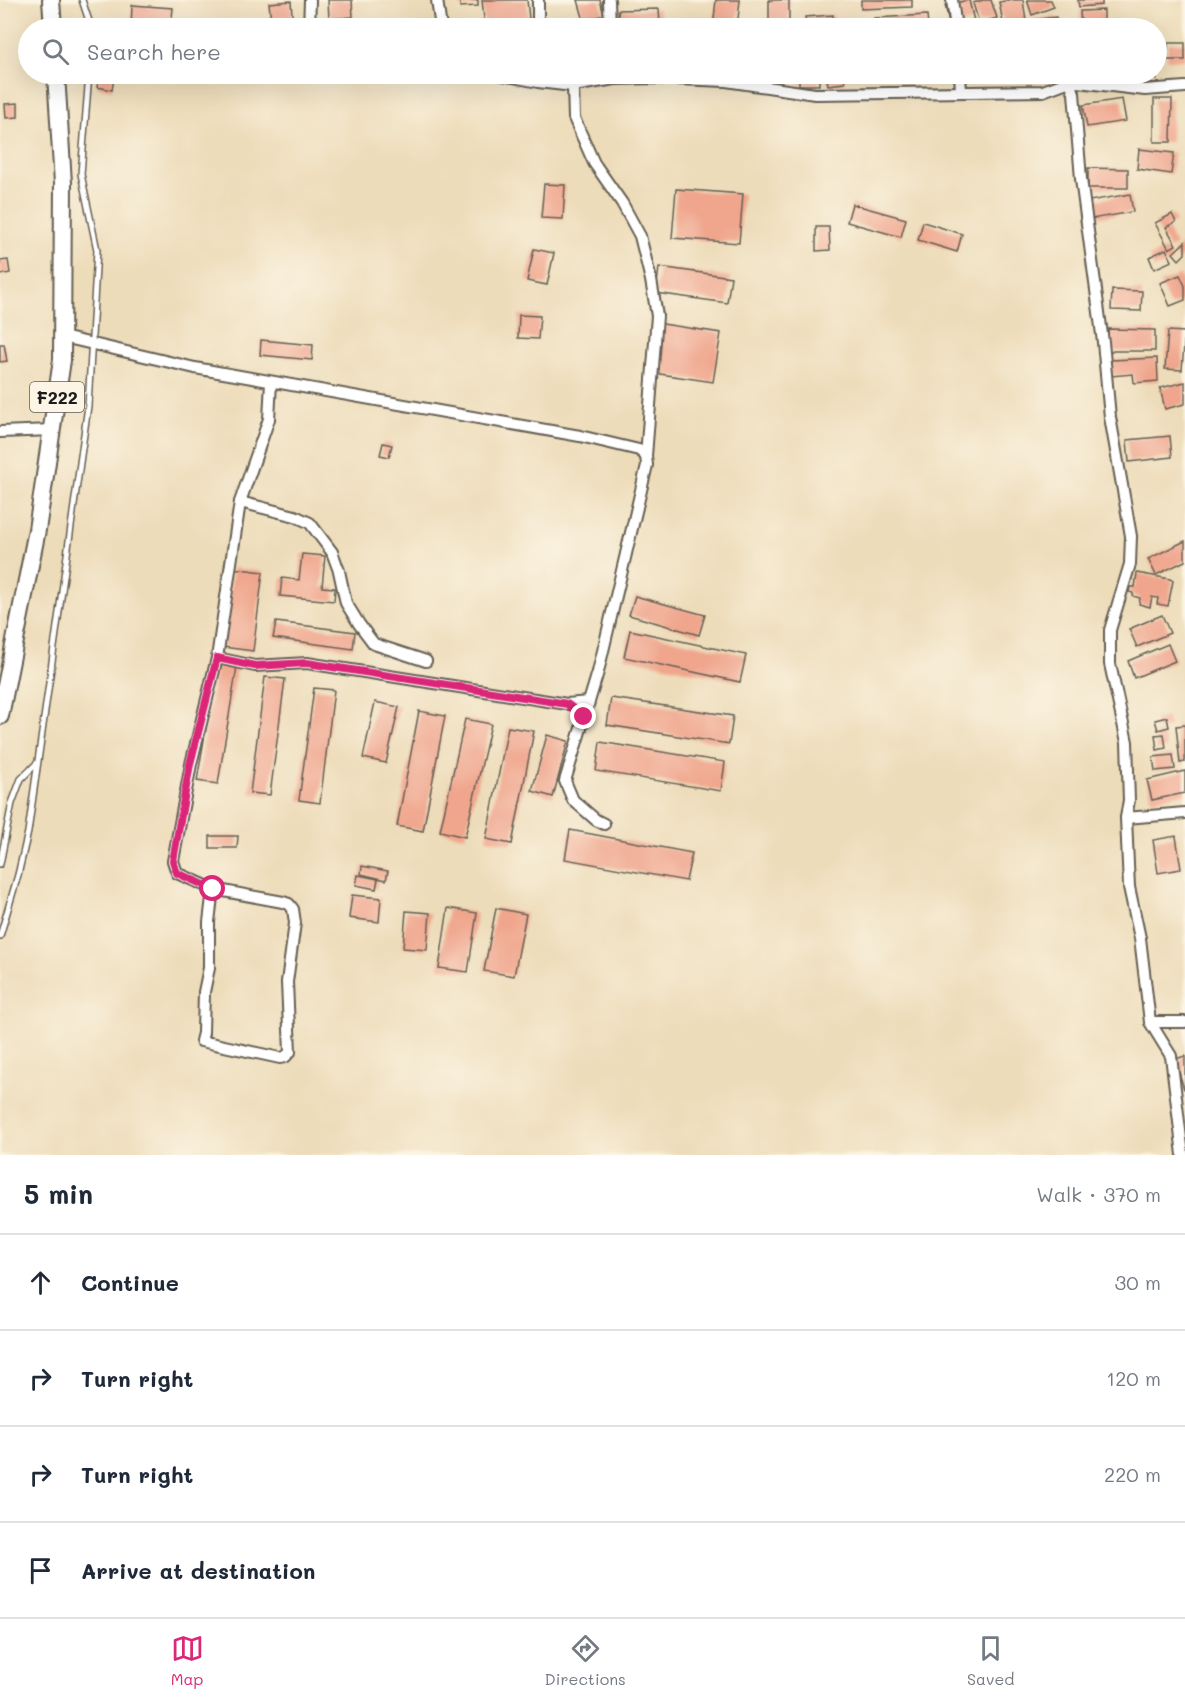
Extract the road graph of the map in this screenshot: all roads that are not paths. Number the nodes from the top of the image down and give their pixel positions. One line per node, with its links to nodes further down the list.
1 (51, 0): 8 (main road)
2 (82, 0): 9 (lane)
3 (310, 0): 10 (street)
4 (437, 0): 11 (street)
5 (538, 0): 12 (street)
6 (609, 0): 13 (street)
7 (952, 0): 14 (street)
8 (52, 18)
9 (88, 18)
10 (309, 18)
11 (440, 18)
12 (538, 18)
13 (610, 18)
14 (955, 18)
15 (57, 84): 27 (main road, F222)
16 (88, 84): 28 (lane)
17 (564, 84): 24 (street)
18 (581, 84): 24 (street)
19 (747, 84): 26 (street)
20 (961, 84): 26 (street)
21 (1062, 84): 26 (street)
22 (1071, 84): 42 (street)
23 (1095, 84): 25 (street)
24 (573, 86): 32 (street)
25 (1185, 87)
26 (961, 91)
27 (63, 337): 28 (street); 30 (main road, F222)
28 (91, 344): 29 (street); 40 (lane)
29 (271, 382): 32 (street); 33 (street)
30 (52, 430): 31 (street); 38 (main road, F222)
31 (0, 432)
32 (646, 456): 36 (street)
33 (240, 502): 34 (street); 35 (street)
34 (217, 658): 37 (street); 45 (street)
35 (426, 661)
36 (589, 702): 37 (street); 39 (street)
37 (567, 704): 39 (street)
38 (0, 716)
39 (584, 717): 43 (street)
40 (36, 764): 44 (lane); 46 (lane)
41 (1185, 813): 42 (street)
42 (1126, 818): 47 (street)
43 (604, 824)
44 (0, 864)
45 (213, 889): 45 (street)
46 (0, 936)
47 (1150, 1022): 48 (street); 49 (street)
48 (1185, 1022)
49 (1183, 1155)

